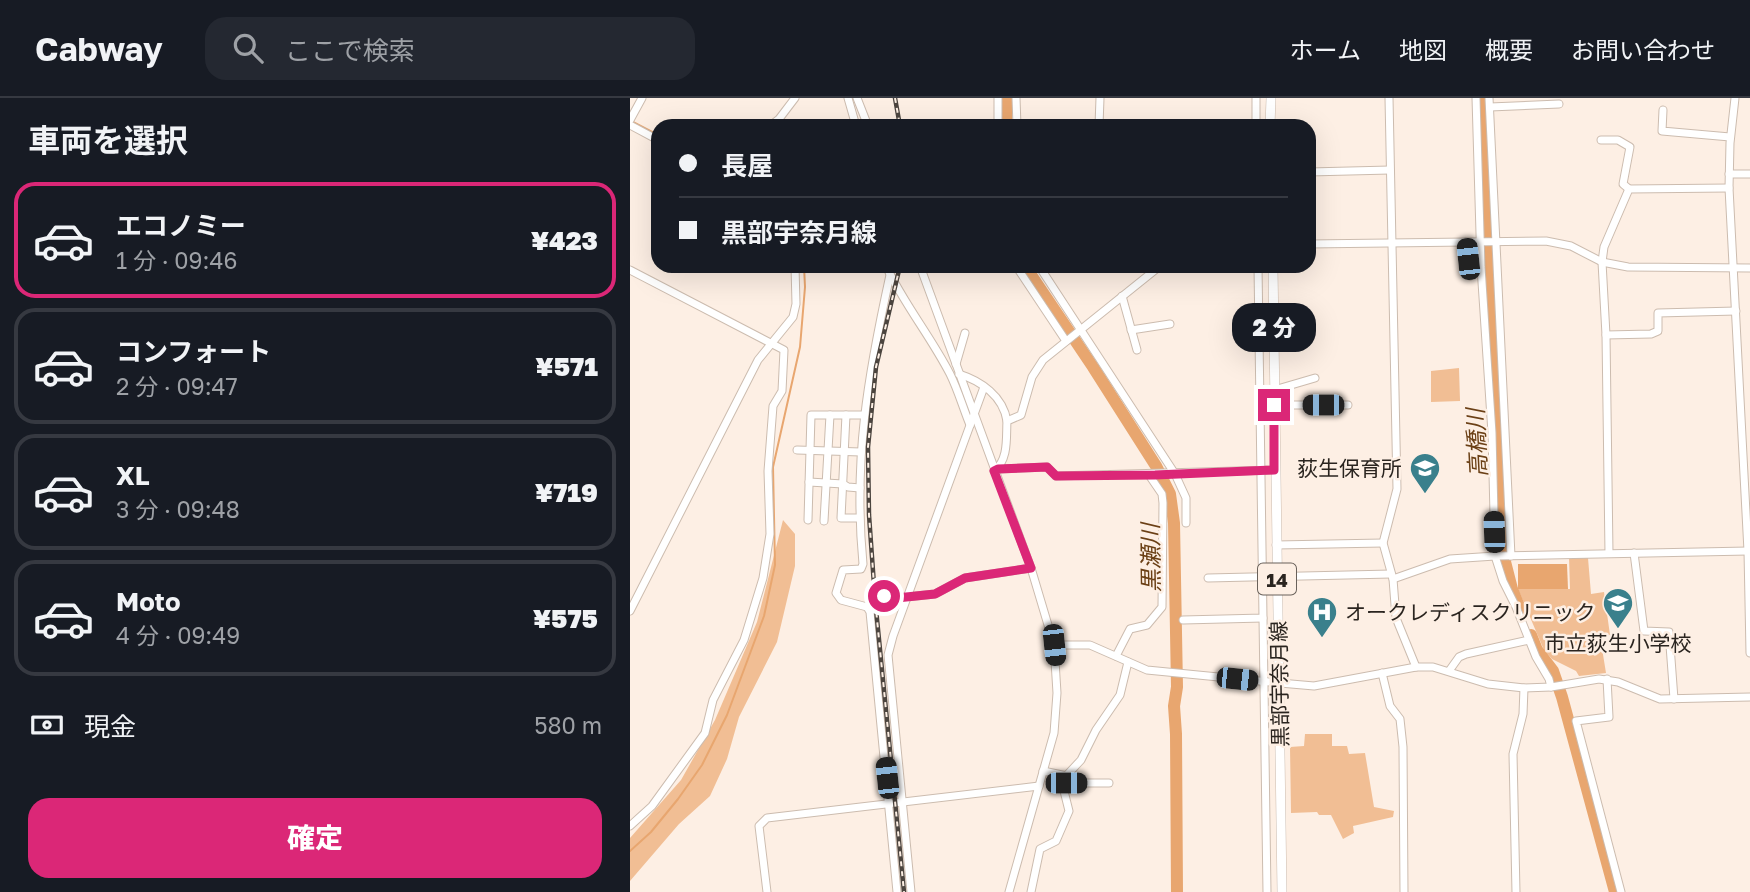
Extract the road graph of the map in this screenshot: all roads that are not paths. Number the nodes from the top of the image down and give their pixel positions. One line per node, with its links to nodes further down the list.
1 (642, 98): 25 (street)
2 (795, 98): 17 (street)
3 (848, 98): 18 (street)
4 (857, 98): 19 (street)
5 (998, 98): 20 (street)
6 (1016, 98): 21 (street)
7 (1100, 98): 22 (street)
8 (1256, 98): 23 (street)
9 (1271, 98): 24 (main road)
10 (1390, 98): 29 (street)
11 (1476, 98): 37 (street)
12 (1489, 98): 15 (street)
13 (1735, 98): 27 (street)
14 (1559, 104): 15 (street)
15 (1490, 107): 35 (street)
16 (1663, 110): 27 (street)
17 (779, 119)
18 (854, 119)
19 (865, 119)
20 (998, 119)
21 (1017, 119)
22 (1099, 119)
23 (1256, 119)
24 (1270, 119)
25 (630, 123): 26 (street)
26 (651, 136)
27 (1731, 137): 31 (street)
28 (1601, 140): 34 (street)
29 (1390, 170): 30 (street); 38 (street)
30 (1316, 172)
31 (1730, 174): 32 (street); 33 (street)
32 (1750, 174)
33 (1729, 188): 34 (street); 41 (street)
34 (1629, 189): 40 (street)
35 (1497, 241): 37 (street); 40 (street); 106 (street)
36 (1466, 242): 37 (street); 38 (street); 54 (street)
37 (1481, 242): 105 (street)
38 (1391, 243): 39 (street); 100 (street)
39 (1316, 244)
40 (1602, 262): 41 (street); 63 (street)
41 (1734, 268): 42 (street); 56 (street)
42 (1750, 268)
43 (630, 270): 65 (street)
44 (795, 273): 65 (street)
45 (922, 273): 67 (street)
46 (1021, 273): 64 (street)
47 (1043, 273): 61 (street)
48 (1146, 273): 53 (street)
49 (1151, 273): 53 (street)
50 (1258, 273): 89 (street)
51 (1273, 273): 59 (main road, 黒部宇奈月線 / 14)
52 (890, 275): 79 (street); 81 (street)
53 (1147, 276): 55 (street)
54 (1470, 276)
55 (1122, 296): 60 (street); 61 (street)
56 (1736, 311): 63 (street); 72 (street)
57 (1310, 320): 59 (street)
58 (1170, 324): 60 (street)
59 (1273, 328): 71 (main road, 黒部宇奈月線 / 14)
60 (1131, 330): 66 (street)
61 (1078, 331): 64 (street); 90 (street)
62 (965, 333): 67 (street)
63 (1606, 335): 103 (street)
64 (1067, 340): 80 (street)
65 (773, 343): 115 (street); 139 (street)
66 (1137, 350)
67 (955, 365): 68 (street)
68 (959, 374): 70 (street); 76 (street)
69 (1315, 378): 71 (street)
70 (984, 387): 76 (street); 80 (street)
71 (1274, 390): 74 (main road, 黒部宇奈月線 / 14)
72 (1740, 398): 73 (street); 102 (street)
73 (1750, 398)
74 (1274, 405): 75 (street); 88 (main road, 黒部宇奈月線 / 14)
75 (1348, 405)
76 (973, 414): 81 (street); 87 (street)
77 (831, 415): 78 (street); 83 (street); 84 (street)
78 (846, 415): 79 (street); 85 (street)
79 (863, 415): 86 (street)
80 (1007, 421): 87 (street)
81 (970, 425): 114 (street)
82 (797, 450): 83 (street)
83 (810, 450): 84 (street); 92 (street)
84 (828, 451): 85 (street); 93 (street)
85 (845, 452): 86 (street); 94 (street)
86 (861, 452): 95 (street)
87 (996, 470): 91 (street); 107 (street)
88 (1274, 470): 89 (street); 101 (main road, 黒部宇奈月線 / 14)
89 (1261, 471): 90 (street); 109 (street)
90 (1172, 474): 91 (street); 99 (street)
91 (1152, 475): 121 (street)
92 (809, 482): 93 (street); 97 (street)
93 (826, 483): 94 (street); 98 (street)
94 (843, 484): 95 (street); 96 (street)
95 (860, 488): 96 (street)
96 (859, 518): 138 (street)
97 (808, 520)
98 (824, 521)
99 (1186, 523)
100 (1383, 543): 101 (street); 111 (street)
101 (1276, 545): 110 (main road, 黒部宇奈月線 / 14)
102 (1748, 551): 104 (street); 108 (street)
103 (1609, 553): 104 (street); 106 (street)
104 (1634, 553): 132 (street)
105 (1495, 556): 106 (street); 111 (street); 118 (street)
106 (1511, 556)
107 (1031, 568): 114 (street); 119 (street)
108 (1749, 575): 120 (street)
109 (1262, 577): 110 (street); 112 (street); 116 (street)
110 (1277, 577): 111 (street); 128 (main road, 黒部宇奈月線 / 14)
111 (1392, 577): 123 (street)
112 (1208, 578)
113 (882, 591): 114 (street)
114 (909, 597): 137 (street)
115 (630, 611)
116 (1263, 618): 117 (street); 127 (street)
117 (1183, 620)
118 (1529, 640): 124 (street); 129 (street)
119 (1054, 645): 121 (street); 133 (street)
120 (1750, 653)
121 (1116, 656): 122 (street)
122 (1128, 662): 127 (street); 134 (street)
123 (1416, 667): 124 (street); 125 (street)
124 (1449, 671): 130 (street)
125 (1382, 673): 128 (street); 147 (street)
126 (1607, 680): 129 (street); 132 (street); 149 (street)
127 (1264, 682): 128 (street); 145 (street)
128 (1280, 683): 146 (main road, 黒部宇奈月線 / 14)
129 (1551, 687): 130 (street)
130 (1524, 688): 148 (street)
131 (1750, 697): 132 (street)
132 (1674, 699)
133 (1043, 771): 134 (street); 136 (street)
134 (1066, 779): 135 (street); 144 (street)
135 (1109, 783)
136 (1039, 786): 137 (street); 143 (street)
137 (903, 802): 138 (street); 142 (street)
138 (889, 804): 140 (street); 141 (street)
139 (630, 826)
140 (768, 892)
141 (897, 892)
142 (911, 892)
143 (1009, 892)
144 (1031, 892)
145 (1266, 892)
146 (1282, 892)
147 (1404, 892)
148 (1516, 892)
149 (1621, 892)

